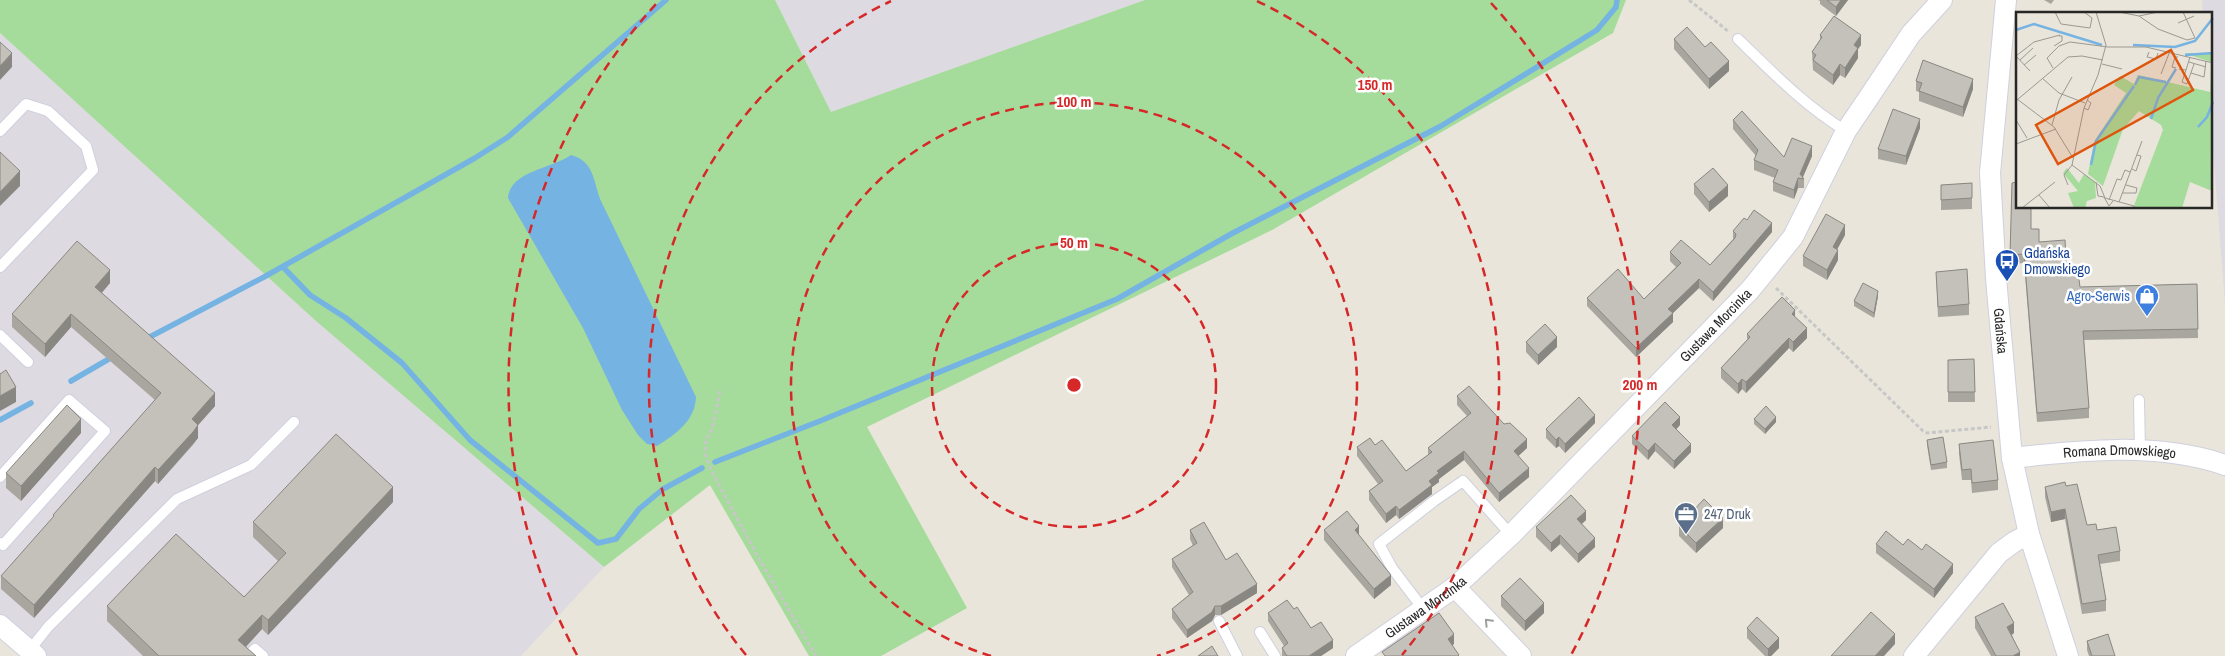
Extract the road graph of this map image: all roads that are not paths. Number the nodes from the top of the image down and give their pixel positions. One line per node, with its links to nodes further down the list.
1 (1942, 0): 4 (street, Gustawa Morcinka)
2 (2006, 0): 12 (street, Gdańska)
3 (1738, 38): 4 (lane)
4 (1846, 131): 16 (street, Gustawa Morcinka)
5 (0, 132): 6 (lane)
6 (0, 267)
7 (0, 335): 8 (lane)
8 (28, 362)
9 (2139, 400): 11 (lane)
10 (294, 422): 23 (lane)
11 (2140, 451): 12 (street, Romana Dmowskiego); 13 (street, Romana Dmowskiego)
12 (2012, 458): 15 (street, Gdańska)
13 (2225, 465)
14 (0, 477): 17 (lane)
15 (2030, 534): 30 (street); 31 (street, Gdańska)
16 (1511, 535): 18 (street, Gustawa Morcinka); 19 (lane)
17 (0, 543)
18 (1454, 587): 19 (street, Gustawa Morcinka); 29 (street, one-way to 18)
19 (1424, 610): 24 (street, Gustawa Morcinka)
20 (1219, 621): 27 (lane)
21 (0, 625): 23 (street)
22 (1260, 632): 28 (lane)
23 (33, 653)
24 (1364, 654)
25 (248, 656): 26 (lane)
26 (263, 656)
27 (1237, 656)
28 (1275, 656)
29 (1521, 656)
30 (1914, 656)
31 (2068, 656)

